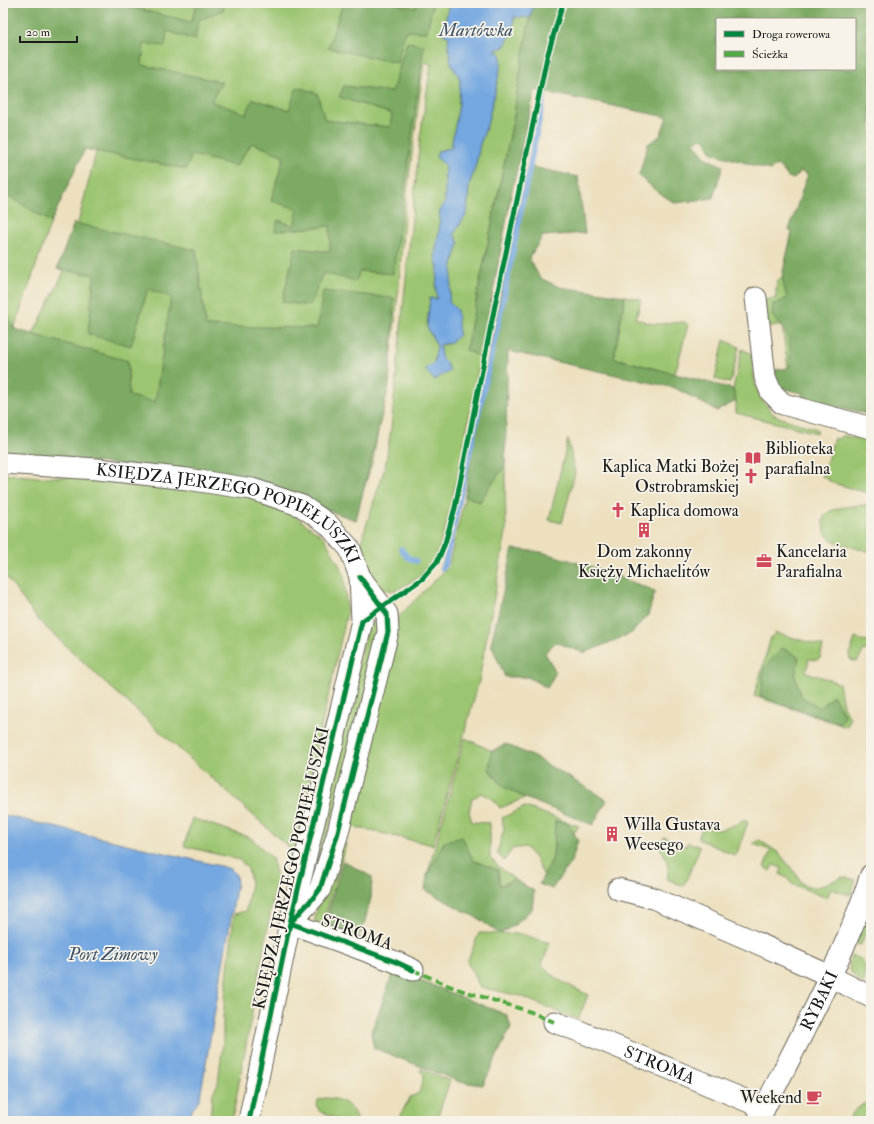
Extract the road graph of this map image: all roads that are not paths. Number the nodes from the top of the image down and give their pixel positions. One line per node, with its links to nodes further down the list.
1 (756, 298): 2 (street)
2 (871, 428)
3 (3, 463): 4 (street, KSIĘDZA JERZEGO POPIEŁUSZKI)
4 (360, 577): 7 (street, KSIĘDZA JERZEGO POPIEŁUSZKI); 7 (street)
5 (871, 875): 9 (street, RYBAKI)
6 (618, 889): 9 (street)
7 (290, 923): 8 (street, STROMA); 13 (street, KSIĘDZA JERZEGO POPIEŁUSZKI)
8 (413, 970)
9 (831, 977): 10 (street); 12 (street, RYBAKI)
10 (871, 997)
11 (554, 1022): 12 (street, STROMA)
12 (761, 1114)
13 (249, 1121)

